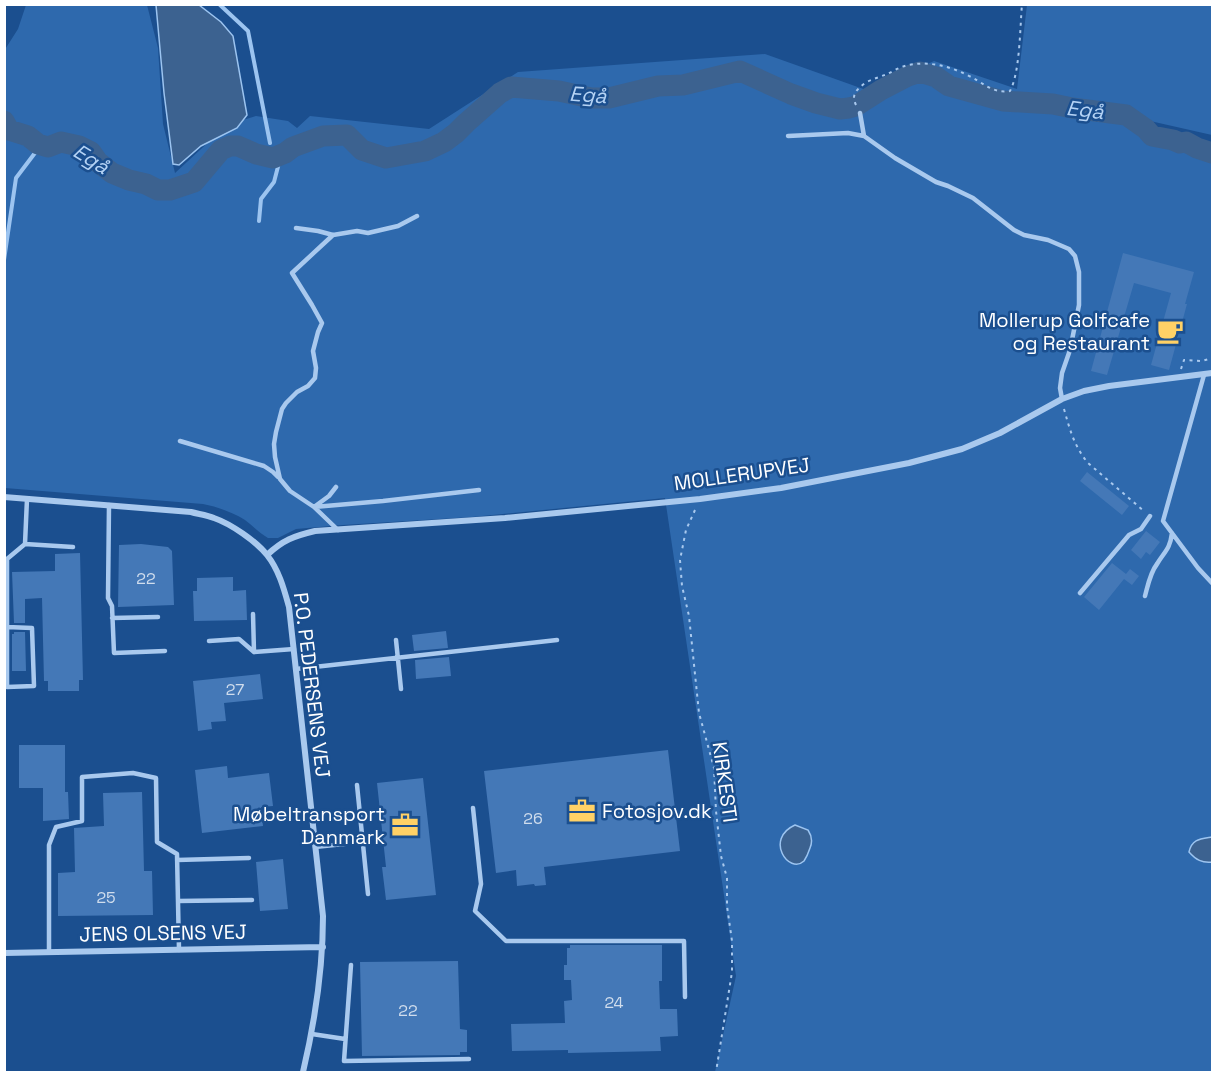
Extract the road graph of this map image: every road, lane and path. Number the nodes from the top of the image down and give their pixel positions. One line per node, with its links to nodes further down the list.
1 (1022, 4): 2 (path)
2 (852, 99)
3 (860, 113): 5 (lane)
4 (788, 136): 5 (lane)
5 (864, 136): 13 (lane)
6 (417, 216): 8 (lane)
7 (296, 228): 8 (lane)
8 (333, 235): 15 (lane)
9 (1212, 358): 12 (path)
10 (1212, 374): 11 (street, MOLLERUPVEJ)
11 (1204, 375): 12 (street, MOLLERUPVEJ); 25 (lane)
12 (1178, 378): 13 (street, MOLLERUPVEJ)
13 (1062, 399): 20 (street, MOLLERUPVEJ); 23 (path)
14 (180, 441): 15 (lane)
15 (280, 479): 22 (lane)
16 (336, 487): 22 (lane)
17 (479, 490): 22 (lane)
18 (4, 497): 19 (street)
19 (27, 499): 21 (street); 26 (lane)
20 (700, 499): 24 (street, MOLLERUPVEJ); 64 (path, KIRKESTI)
21 (109, 505): 28 (street); 34 (lane)
22 (314, 507): 24 (lane)
23 (1150, 516): 30 (lane)
24 (338, 530): 28 (street, MOLLERUPVEJ)
25 (1172, 533): 29 (lane); 31 (lane)
26 (25, 544): 27 (lane); 35 (lane)
27 (73, 547)
28 (267, 555): 39 (street, P.O. PEDERSENS VEJ)
29 (1212, 583)
30 (1080, 592)
31 (1145, 596)
32 (253, 614): 41 (lane)
33 (158, 617): 34 (lane)
34 (112, 618): 40 (lane)
35 (7, 627): 35 (lane)
36 (396, 640): 42 (lane)
37 (557, 640): 42 (lane)
38 (209, 641): 41 (lane)
39 (294, 649): 41 (lane); 43 (street, P.O. PEDERSENS VEJ)
40 (165, 651)
41 (254, 651)
42 (398, 658): 43 (lane); 44 (lane)
43 (296, 669): 48 (street, P.O. PEDERSENS VEJ)
44 (401, 689)
45 (357, 784): 47 (lane)
46 (473, 808): 59 (lane)
47 (363, 842): 48 (lane); 51 (lane)
48 (315, 847): 54 (street, P.O. PEDERSENS VEJ)
49 (249, 858): 50 (lane)
50 (177, 860): 53 (lane); 56 (lane)
51 (368, 894)
52 (252, 900): 53 (lane)
53 (178, 901): 55 (lane)
54 (323, 947): 55 (street, JENS OLSENS VEJ); 60 (street, P.O. PEDERSENS VEJ)
55 (179, 950): 56 (street, JENS OLSENS VEJ)
56 (49, 952): 57 (street, JENS OLSENS VEJ)
57 (4, 953)
58 (351, 966): 61 (lane)
59 (685, 996)
60 (312, 1034): 61 (lane); 63 (street, P.O. PEDERSENS VEJ)
61 (345, 1039): 62 (lane)
62 (469, 1059)
63 (303, 1072)
64 (716, 1072)

